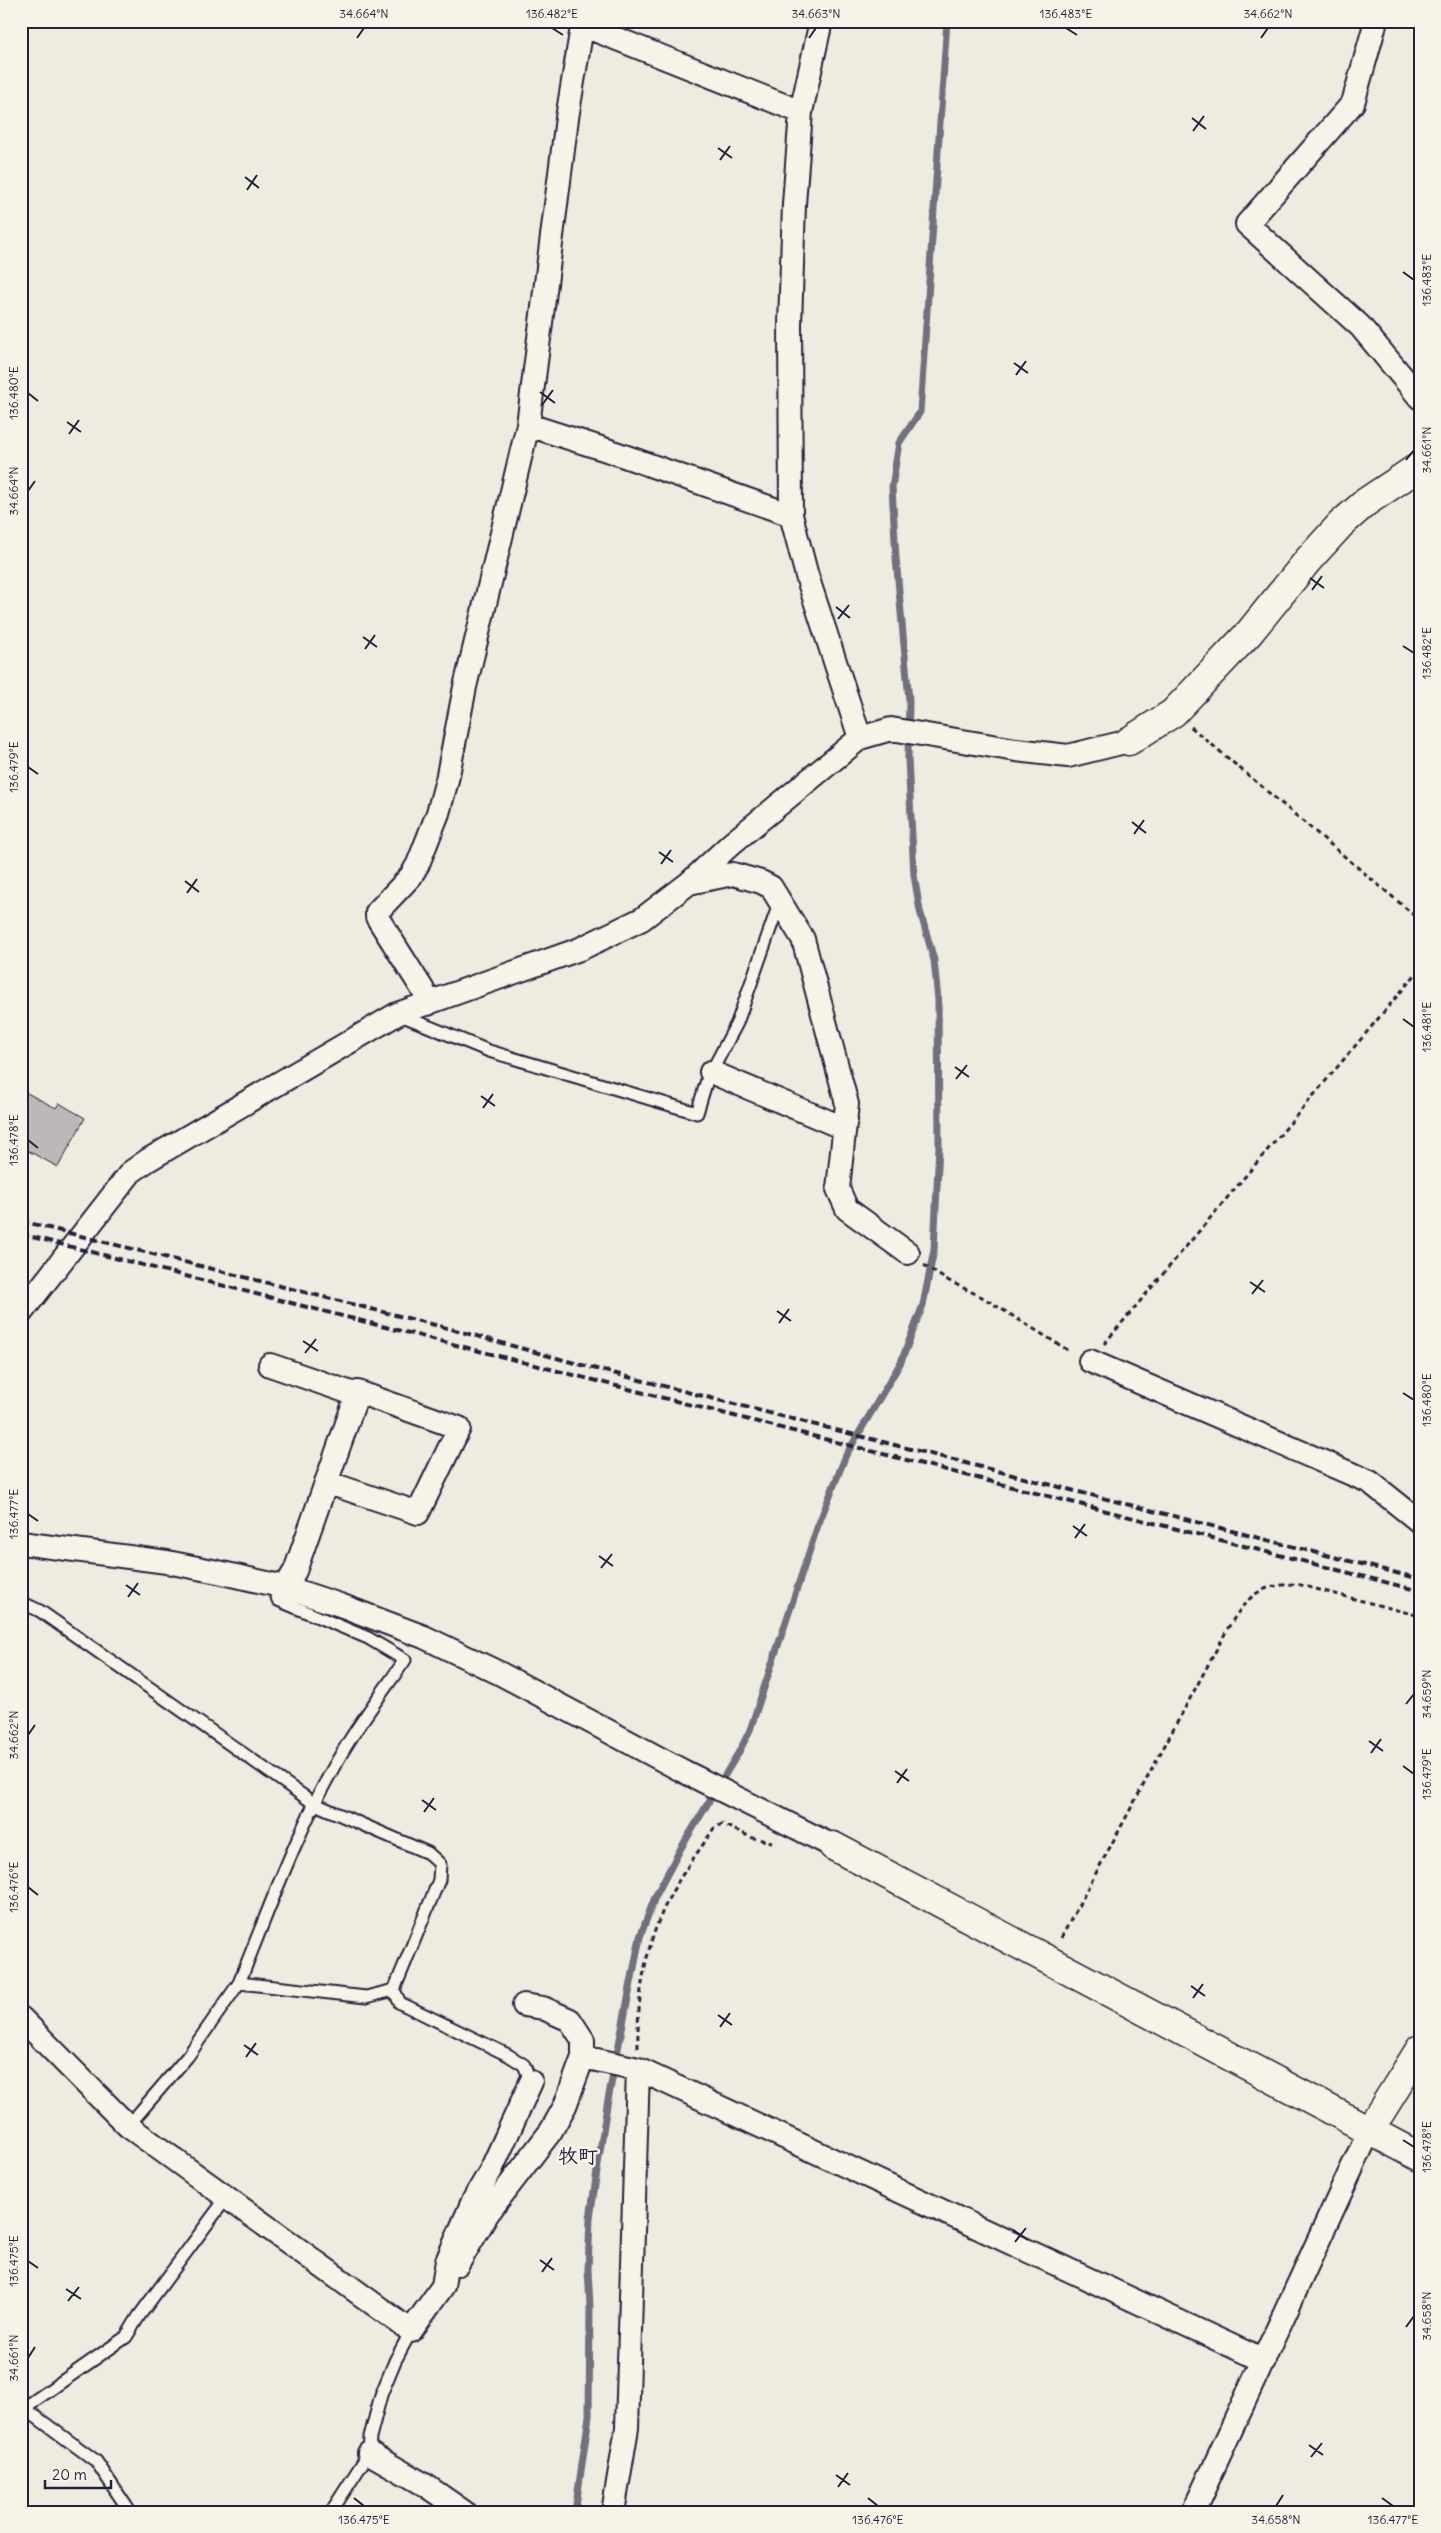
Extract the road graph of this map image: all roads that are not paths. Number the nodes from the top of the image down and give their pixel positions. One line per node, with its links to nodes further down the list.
1 (821, 21): 4 (street)
2 (1376, 21): 5 (street)
3 (581, 23): 4 (street); 6 (street)
4 (801, 112): 8 (street)
5 (1420, 398)
6 (528, 425): 8 (street); 13 (street)
7 (1420, 466): 10 (street)
8 (791, 515): 9 (street)
9 (860, 738): 10 (street); 11 (street)
10 (1129, 740)
11 (689, 883): 12 (street); 13 (street)
12 (780, 901): 15 (lane); 16 (street)
13 (428, 1004): 14 (street)
14 (397, 1014): 15 (lane); 18 (street)
15 (711, 1072): 16 (street)
16 (846, 1120): 17 (street)
17 (908, 1253)
18 (21, 1313)
19 (1090, 1361): 23 (street)
20 (270, 1365): 21 (street)
21 (357, 1396): 22 (street); 22 (street)
22 (326, 1482): 25 (street)
23 (1420, 1522)
24 (21, 1543): 25 (street)
25 (279, 1586): 27 (lane); 28 (street)
26 (21, 1602): 27 (lane)
27 (315, 1804): 29 (lane); 30 (lane)
28 (833, 1846): 38 (street)
29 (239, 1983): 30 (lane); 37 (lane)
30 (394, 1990): 36 (lane)
31 (524, 2005): 34 (street)
32 (21, 2018): 37 (street)
33 (1420, 2049): 38 (street)
34 (587, 2058): 35 (street); 41 (street)
35 (634, 2069): 43 (street); 48 (street)
36 (531, 2082): 41 (street)
37 (128, 2126): 40 (street)
38 (1370, 2129): 39 (street); 43 (street)
39 (1420, 2157)
40 (227, 2197): 42 (street); 45 (lane)
41 (443, 2286): 42 (street)
42 (411, 2331): 44 (lane)
43 (1264, 2361): 49 (street)
44 (369, 2453): 46 (lane); 47 (street)
45 (130, 2512)
46 (331, 2512)
47 (464, 2512)
48 (613, 2512)
49 (1193, 2512)

